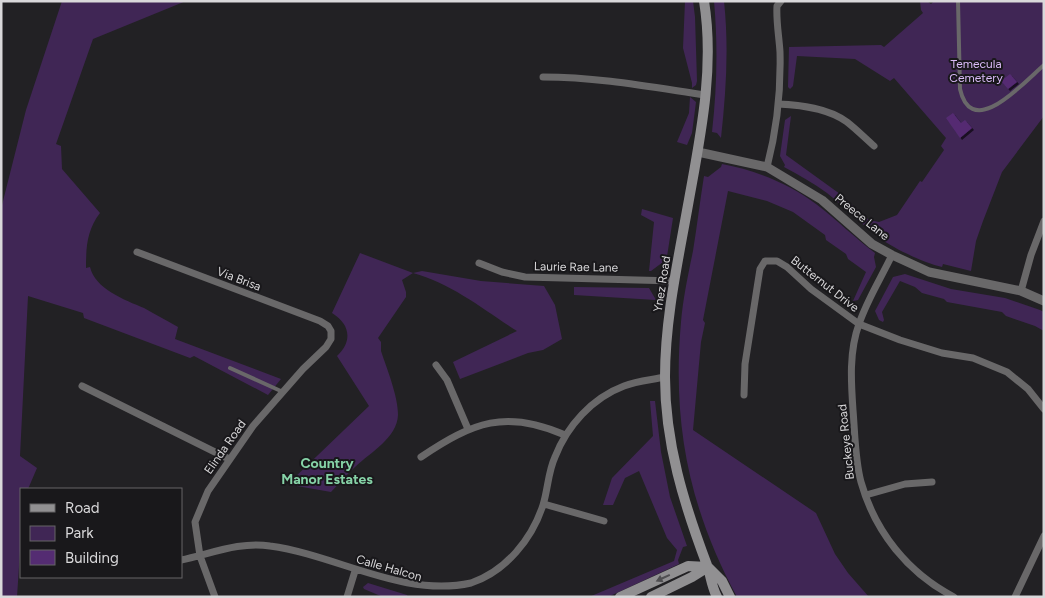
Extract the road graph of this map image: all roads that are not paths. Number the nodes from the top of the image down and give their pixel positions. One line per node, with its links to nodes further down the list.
1 (704, 1): 6 (main road, Ynez Road)
2 (781, 1): 7 (street)
3 (958, 1): 4 (lane)
4 (1044, 65)
5 (543, 77): 6 (street)
6 (705, 95): 9 (main road, Ynez Road)
7 (778, 104): 8 (street); 10 (street)
8 (874, 146)
9 (698, 152): 10 (street, Preece Lane); 15 (main road, Ynez Road)
10 (767, 167): 13 (street, Preece Lane)
11 (1044, 221): 16 (street)
12 (137, 252): 19 (street, Via Brisa)
13 (892, 255): 16 (street, Preece Lane); 18 (street, Buckeye Road)
14 (479, 263): 15 (street, Laurie Rae Lane)
15 (675, 281): 22 (main road, Ynez Road)
16 (1021, 292): 17 (street, Preece Lane)
17 (1044, 301)
18 (859, 324): 25 (street, Butternut Drive); 26 (street, Butternut Drive); 32 (street, Buckeye Road)
19 (331, 331): 24 (street, Elinda Road)
20 (436, 365): 27 (street)
21 (230, 368): 24 (lane)
22 (665, 378): 28 (street, Calle Halcon); 38 (main road, Ynez Road)
23 (82, 386): 30 (street)
24 (282, 392): 30 (street, Elinda Road)
25 (744, 395)
26 (1044, 409)
27 (468, 429): 28 (street); 29 (street)
28 (565, 434): 33 (street, Calle Halcon)
29 (421, 457)
30 (229, 459): 36 (street, Elinda Road)
31 (932, 482): 32 (street)
32 (866, 495): 48 (street, Buckeye Road)
33 (544, 504): 34 (street); 39 (street, Calle Halcon)
34 (604, 521)
35 (1044, 536): 49 (street)
36 (200, 556): 37 (street, Calle Halcon); 39 (street, Calle Halcon); 42 (street, Elinda Road)
37 (182, 560)
38 (708, 567): 40 (main road, one-way to 40); 45 (main road); 46 (main road, Ynez Road); 47 (main road, Ynez Road)
39 (355, 571): 43 (street)
40 (645, 592): 41 (main road)
41 (634, 594): 44 (main road)
42 (215, 597)
43 (347, 597)
44 (620, 597)
45 (651, 597)
46 (717, 597)
47 (730, 597)
48 (954, 597)
49 (1016, 597)

